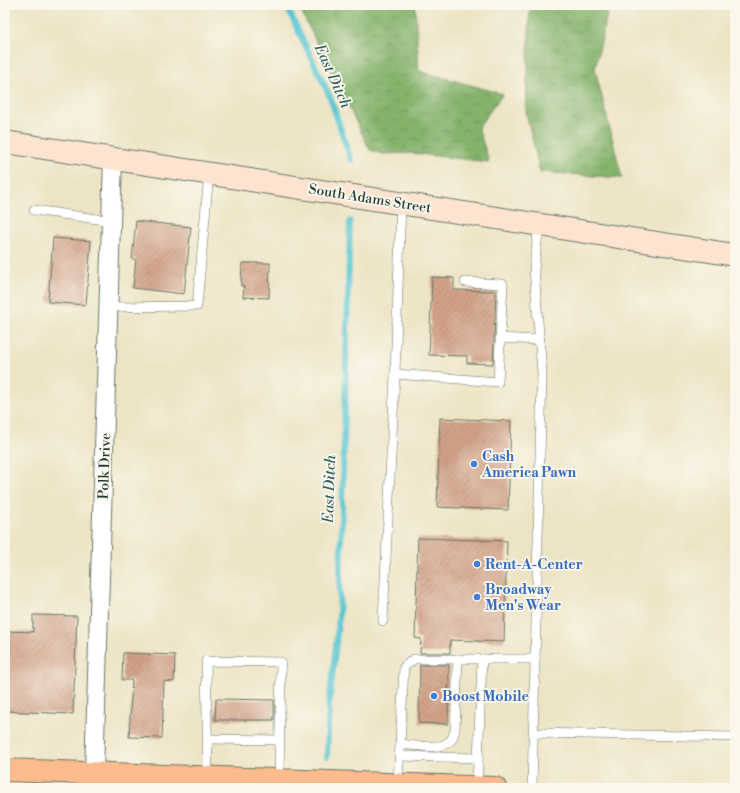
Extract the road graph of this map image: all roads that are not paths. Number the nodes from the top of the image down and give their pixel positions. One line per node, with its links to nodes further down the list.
1 (5, 142): 2 (main road, South Adams Street)
2 (113, 158): 3 (main road, South Adams Street); 6 (street, Polk Drive)
3 (209, 173): 4 (main road, South Adams Street); 10 (lane)
4 (401, 202): 7 (main road, South Adams Street); 13 (lane)
5 (34, 210): 6 (lane)
6 (111, 221): 10 (street, Polk Drive)
7 (538, 224): 8 (main road, South Adams Street); 12 (lane)
8 (735, 255)
9 (466, 282): 11 (lane)
10 (109, 307): 26 (street, Polk Drive)
11 (500, 338): 12 (lane); 13 (lane)
12 (540, 340): 17 (lane)
13 (396, 374): 14 (lane)
14 (383, 621)
15 (458, 659): 16 (lane); 22 (lane); 22 (lane)
16 (482, 659): 17 (lane); 24 (lane)
17 (535, 659): 18 (lane)
18 (533, 733): 19 (lane); 33 (lane)
19 (735, 737)
20 (208, 739): 21 (lane); 21 (lane); 28 (lane)
21 (279, 740): 29 (lane)
22 (400, 744): 23 (lane)
23 (399, 756): 24 (lane); 30 (lane)
24 (478, 758): 32 (lane)
25 (5, 770): 26 (main road)
26 (94, 773): 27 (main road)
27 (132, 774): 28 (main road); 31 (main road)
28 (208, 777): 29 (main road)
29 (278, 780): 30 (main road)
30 (398, 784): 32 (main road)
31 (112, 788)
32 (486, 788)
33 (532, 788)

